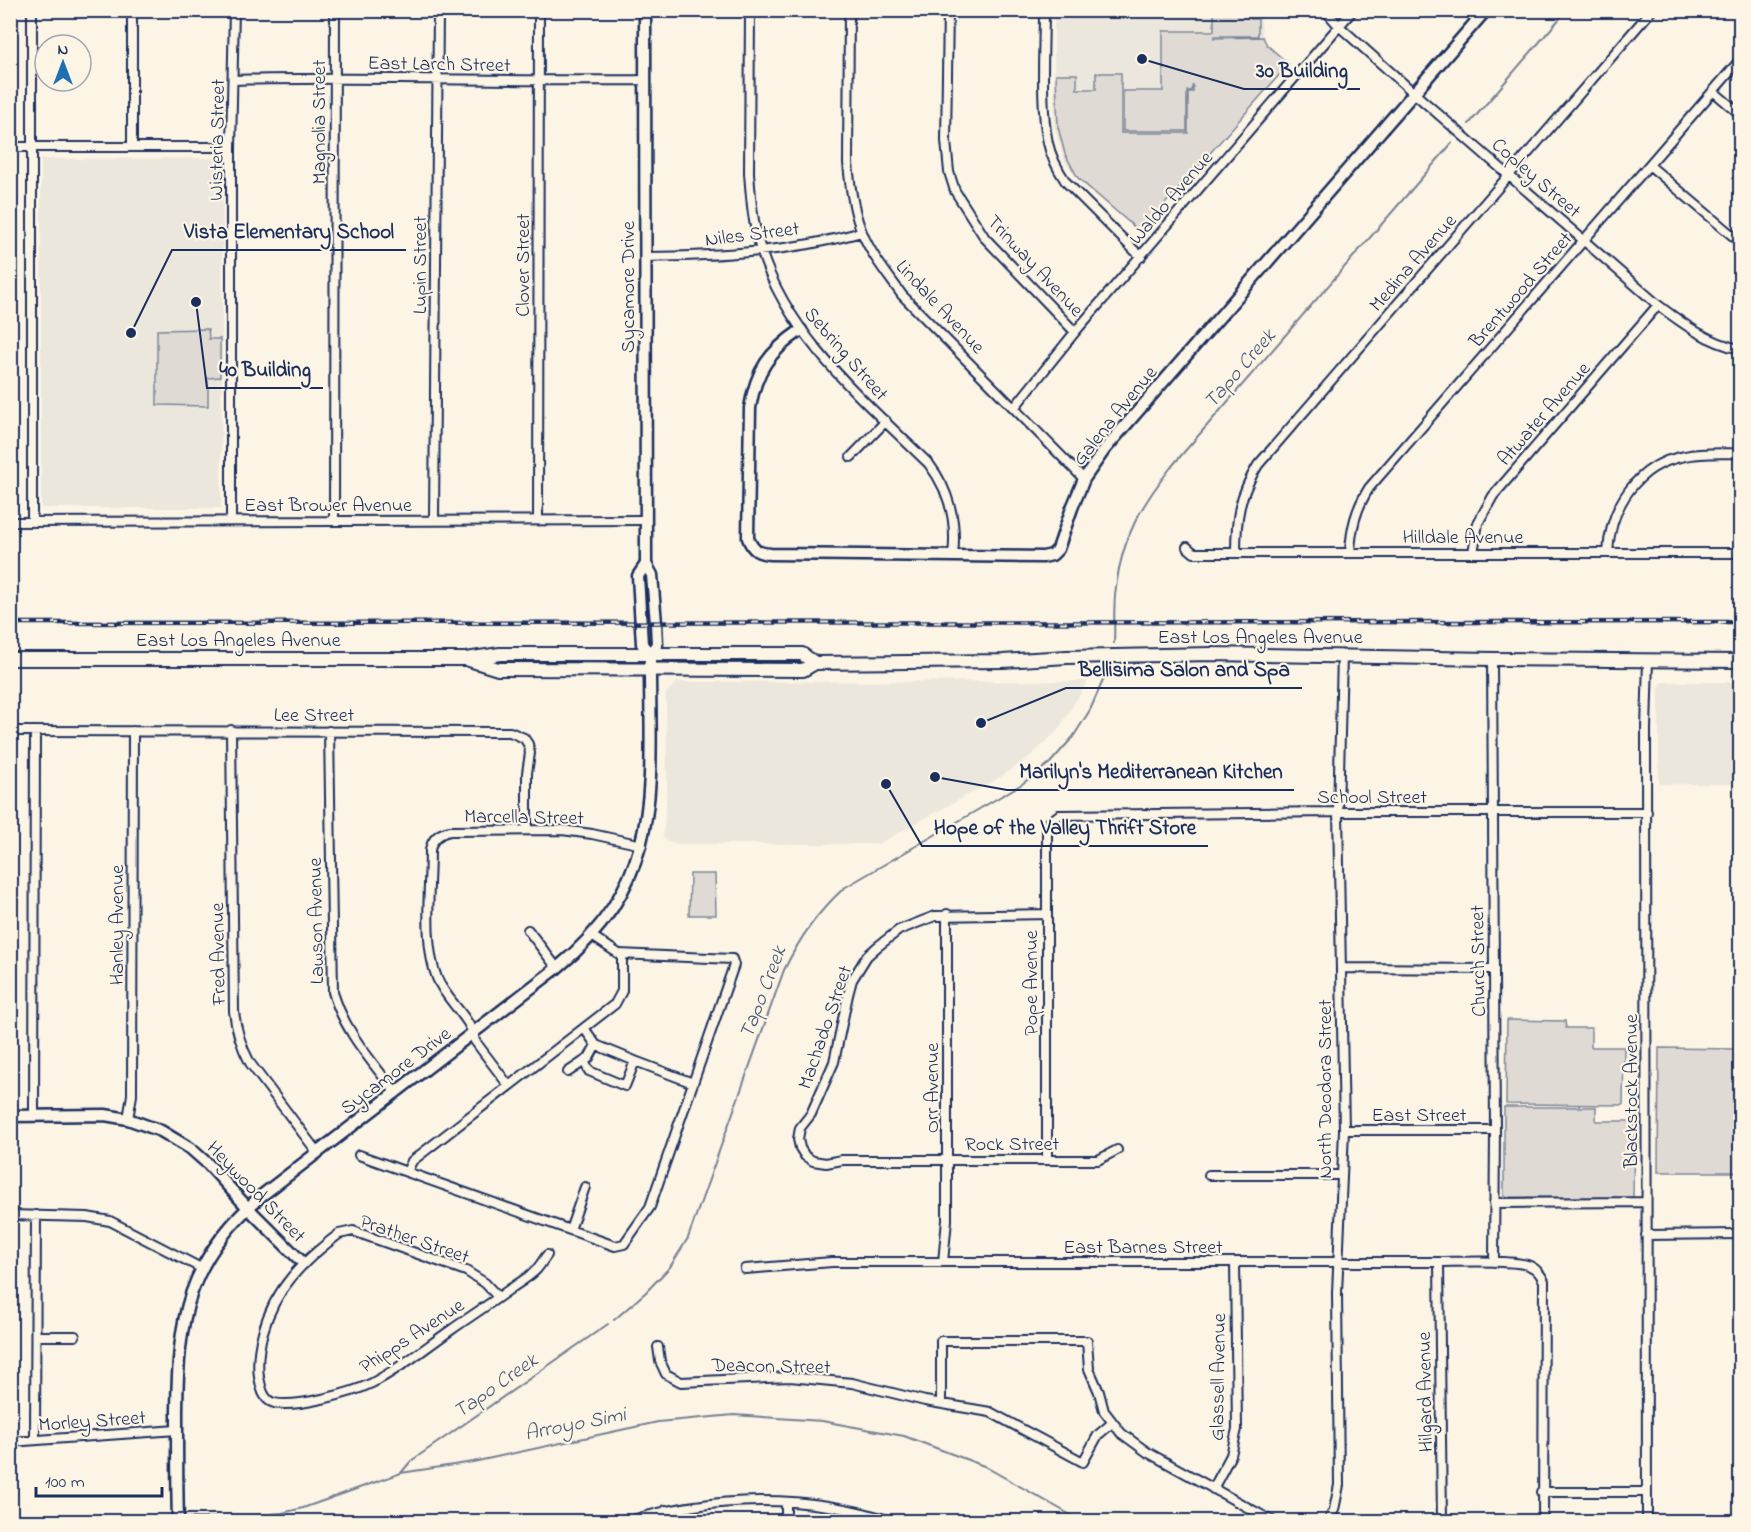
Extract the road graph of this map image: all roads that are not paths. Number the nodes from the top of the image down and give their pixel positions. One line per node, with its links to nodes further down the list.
1 (32, 10): 27 (street)
2 (132, 10): 28 (street)
3 (234, 10): 19 (street, Wisteria Street)
4 (335, 10): 18 (street, Magnolia Street)
5 (438, 10): 20 (street, Lupin Street)
6 (539, 10): 22 (street, Clover Street)
7 (645, 10): 21 (main road, Sycamore Drive)
8 (750, 10): 35 (street, Sebring Street)
9 (849, 10): 32 (street, Lindale Avenue)
10 (948, 10): 40 (street, Trinway Avenue)
11 (1044, 10): 37 (street)
12 (1325, 10): 16 (street, Copley Street)
13 (1353, 10): 16 (street, Waldo Avenue)
14 (1486, 10): 24 (main road, Galena Avenue)
15 (1652, 10): 31 (street, Medina Avenue)
16 (1340, 27): 24 (street, Copley Street); 37 (street, Waldo Avenue)
17 (1740, 60): 23 (street, Brentwood Street)
18 (334, 78): 19 (street, East Larch Street); 20 (street, East Larch Street); 51 (street, Magnolia Street)
19 (234, 80): 29 (street, Wisteria Street)
20 (437, 80): 22 (street, East Larch Street); 47 (street, Lupin Street)
21 (645, 80): 22 (street, East Larch Street); 36 (main road, Sycamore Drive)
22 (539, 81): 48 (street, Clover Street)
23 (1713, 91): 25 (street); 30 (street, Brentwood Street)
24 (1414, 93): 31 (street, Copley Street); 46 (main road, Galena Avenue)
25 (1740, 114)
26 (10, 147): 27 (street)
27 (32, 147): 28 (street); 53 (street)
28 (132, 147): 29 (street)
29 (231, 147): 50 (street, Wisteria Street)
30 (1649, 165): 33 (street, Brentwood Street); 34 (street)
31 (1509, 175): 33 (street, Copley Street); 55 (street, Medina Avenue)
32 (862, 232): 35 (street, Niles Street); 42 (street, Lindale Avenue)
33 (1584, 240): 38 (street, Copley Street); 56 (street, Brentwood Street)
34 (1740, 242)
35 (761, 251): 36 (street, Niles Street); 39 (street, Sebring Street)
36 (645, 257): 49 (main road, Sycamore Drive)
37 (1141, 257): 40 (street, Waldo Avenue)
38 (1658, 305): 41 (street, Copley Street); 57 (street, Atwater Avenue)
39 (801, 330): 43 (street, Sebring Street); 60 (main road, Galena Avenue)
40 (1075, 333): 42 (street, Waldo Avenue)
41 (1740, 349)
42 (1014, 408): 46 (street, Lindale Avenue)
43 (886, 421): 45 (street); 60 (street, Sebring Street)
44 (1740, 453): 58 (street)
45 (851, 458)
46 (1084, 479): 60 (main road, Galena Avenue)
47 (434, 520): 48 (street, East Brower Avenue); 51 (street, East Brower Avenue)
48 (538, 520): 49 (street, East Brower Avenue)
49 (646, 520): 61 (main road, Sycamore Drive)
50 (231, 521): 51 (street, East Brower Avenue); 53 (street, East Brower Avenue)
51 (334, 521)
52 (10, 522): 53 (street, East Brower Avenue)
53 (32, 522)
54 (1186, 547): 55 (street, Hilldale Avenue)
55 (1236, 553): 56 (street, Hilldale Avenue)
56 (1350, 553): 57 (street, Hilldale Avenue)
57 (1473, 553): 58 (street, Hilldale Avenue)
58 (1608, 553): 59 (street, Hilldale Avenue)
59 (1740, 553)
60 (953, 555)
61 (650, 654): 64 (main road, East Los Angeles Avenue); 68 (main road, East Los Angeles Avenue); 69 (main road, Sycamore Drive)
62 (1342, 655): 65 (main road, East Los Angeles Avenue); 68 (main road, East Los Angeles Avenue); 75 (street, North Deodora Street)
63 (10, 659): 64 (main road, East Los Angeles Avenue)
64 (466, 659): 69 (main road, East Los Angeles Avenue)
65 (1492, 659): 66 (main road, East Los Angeles Avenue); 76 (street, Church Street)
66 (1648, 660): 67 (main road, East Los Angeles Avenue); 77 (street, Blackstock Avenue)
67 (1740, 661)
68 (815, 663): 69 (main road, East Los Angeles Avenue)
69 (650, 670): 80 (main road, Sycamore Drive)
70 (231, 730): 73 (street, Lee Street); 74 (street, Lee Street); 104 (street, Fred Avenue)
71 (10, 731): 72 (street, Lee Street)
72 (35, 731): 73 (street, Lee Street); 99 (street)
73 (133, 731): 100 (street, Hanley Avenue)
74 (329, 731): 79 (street, Lee Street); 97 (street, Lawson Avenue)
75 (1338, 812): 76 (street, School Street); 78 (street, School Street); 87 (street, North Deodora Street)
76 (1492, 812): 77 (street, School Street); 88 (street, Church Street)
77 (1647, 812): 113 (street, Blackstock Avenue)
78 (1062, 815): 82 (street, Pope Avenue)
79 (527, 829): 80 (street, Marcella Street); 90 (street, Marcella Street)
80 (642, 844): 84 (main road, Sycamore Drive)
81 (947, 914): 82 (street, Machado Street); 105 (street, Machado Street); 107 (street, Orr Avenue)
82 (1047, 914): 108 (street, Pope Avenue)
83 (528, 930): 86 (street)
84 (592, 936): 85 (street); 86 (main road, Sycamore Drive)
85 (622, 954): 89 (street); 95 (street)
86 (557, 968): 90 (main road, Sycamore Drive)
87 (1341, 968): 88 (street); 101 (street, North Deodora Street)
88 (1493, 969): 102 (street, Church Street)
89 (584, 1028): 91 (street); 96 (street)
90 (474, 1032): 96 (street); 97 (main road, Sycamore Drive)
91 (596, 1045): 92 (street); 93 (street)
92 (584, 1061): 93 (street); 94 (street)
93 (635, 1061): 95 (street)
94 (568, 1072)
95 (693, 1083): 118 (street)
96 (509, 1086): 109 (street)
97 (395, 1092): 104 (main road, Sycamore Drive)
98 (10, 1116): 99 (main road, Heywood Street)
99 (34, 1116): 100 (main road, Heywood Street)
100 (128, 1119): 115 (main road, Heywood Street)
101 (1344, 1130): 102 (street, East Street); 111 (street, North Deodora Street)
102 (1495, 1130): 114 (street, Church Street)
103 (1117, 1150): 108 (street, Rock Street)
104 (317, 1152): 115 (main road, Sycamore Drive)
105 (802, 1152): 107 (street, Rock Street)
106 (359, 1155): 109 (street)
107 (947, 1160): 108 (street, Rock Street); 122 (street, Orr Avenue)
108 (1047, 1160)
109 (407, 1172): 118 (street)
110 (1209, 1175): 111 (street)
111 (1340, 1175): 124 (street, North Deodora Street)
112 (585, 1187): 118 (street)
113 (1646, 1202): 114 (street); 120 (street, Blackstock Avenue)
114 (1494, 1203): 126 (street, Church Street)
115 (248, 1208): 127 (main road, Heywood Street); 128 (main road, Sycamore Drive)
116 (10, 1215): 117 (street)
117 (36, 1215): 128 (street); 131 (street)
118 (570, 1230)
119 (1740, 1234): 120 (street)
120 (1646, 1235): 142 (street, Blackstock Avenue)
121 (547, 1255): 130 (street, Phipps Avenue)
122 (943, 1262): 123 (street, East Barnes Street); 129 (street, East Barnes Street)
123 (1234, 1262): 124 (street, East Barnes Street); 140 (street, Glassell Avenue)
124 (1340, 1262): 125 (street, East Barnes Street); 151 (street, North Deodora Street)
125 (1439, 1262): 126 (street, East Barnes Street); 152 (street, Hilgard Avenue)
126 (1494, 1262): 141 (street, East Barnes Street)
127 (303, 1263): 130 (street, Prather Street); 134 (street, Prather Street)
128 (201, 1268): 137 (main road, Sycamore Drive)
129 (745, 1269)
130 (498, 1297): 134 (street, Phipps Avenue)
131 (36, 1336): 132 (street); 138 (street)
132 (75, 1336)
133 (658, 1347): 135 (street, Deacon Street)
134 (275, 1403)
135 (941, 1403): 136 (street, Deacon Street); 136 (street)
136 (1112, 1423): 140 (street)
137 (177, 1430): 138 (street, Morley Street); 145 (main road, Sycamore Drive)
138 (35, 1440): 139 (street, Morley Street)
139 (10, 1442)
140 (1214, 1489): 150 (street)
141 (1541, 1492): 142 (street); 153 (street)
142 (1647, 1492): 154 (street, Blackstock Avenue)
143 (786, 1502): 144 (street); 148 (street); 149 (street)
144 (666, 1510): 146 (street); 147 (street)
145 (178, 1521)
146 (626, 1521)
147 (668, 1521)
148 (786, 1521)
149 (889, 1521)
150 (1274, 1521)
151 (1328, 1521)
152 (1442, 1521)
153 (1543, 1521)
154 (1647, 1521)

